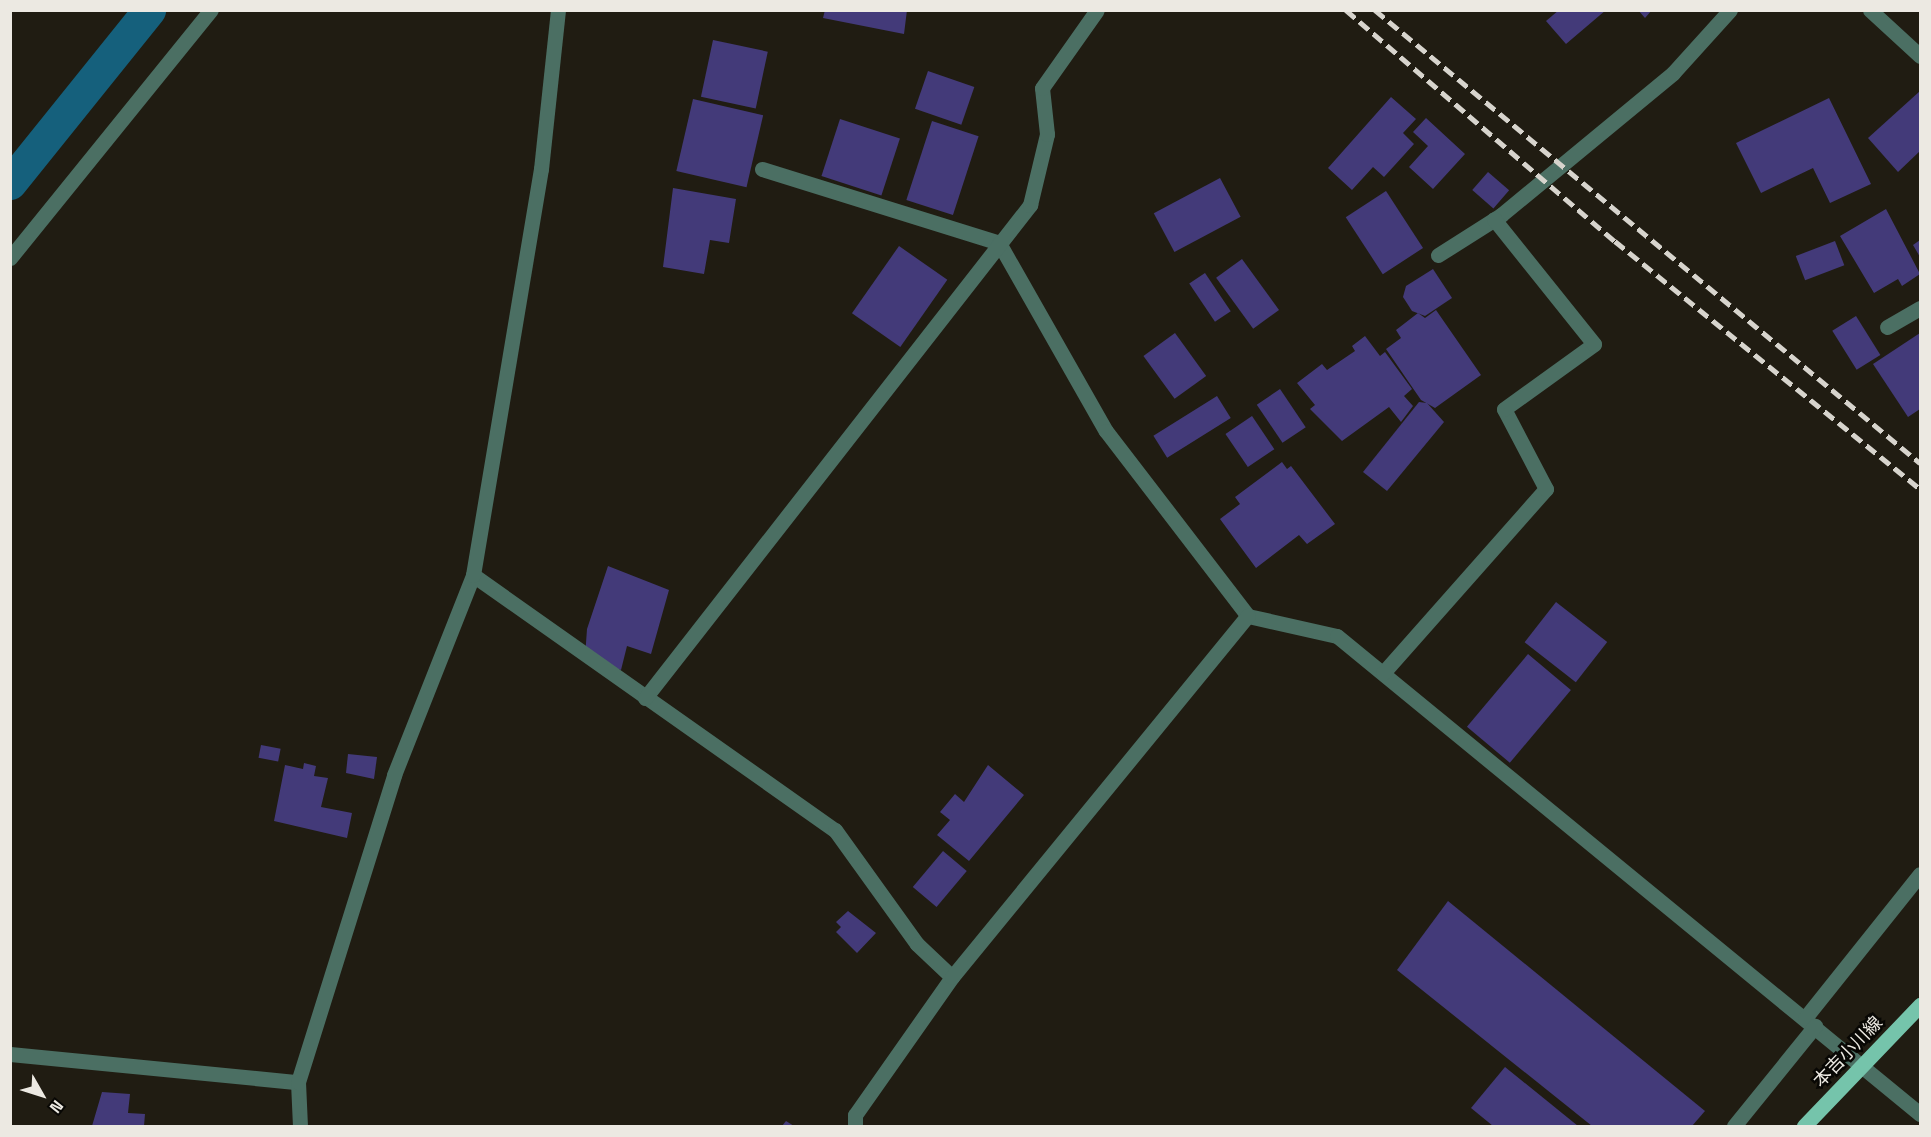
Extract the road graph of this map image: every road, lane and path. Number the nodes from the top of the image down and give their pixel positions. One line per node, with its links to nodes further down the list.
1 (211, 10): 11 (street)
2 (558, 10): 14 (street)
3 (1097, 10): 9 (street)
4 (1730, 10): 8 (street)
5 (1870, 10): 6 (street)
6 (1920, 56)
7 (762, 169): 9 (street)
8 (1494, 219): 10 (street); 16 (street)
9 (999, 243): 15 (street); 17 (street)
10 (1438, 255)
11 (10, 258)
12 (1920, 308): 13 (street)
13 (1887, 327)
14 (473, 575): 17 (street); 24 (street)
15 (1248, 616): 16 (street); 19 (street)
16 (1383, 673): 21 (street)
17 (645, 698): 19 (street)
18 (1920, 874): 21 (street)
19 (952, 977): 27 (street)
20 (1920, 1005): 23 (main road, 本吉小川線)
21 (1810, 1022): 23 (street); 28 (street)
22 (10, 1054): 24 (street)
23 (1861, 1066): 25 (street); 29 (main road, 本吉小川線)
24 (298, 1082): 26 (street)
25 (1920, 1114)
26 (300, 1126)
27 (855, 1126)
28 (1734, 1126)
29 (1804, 1126)

